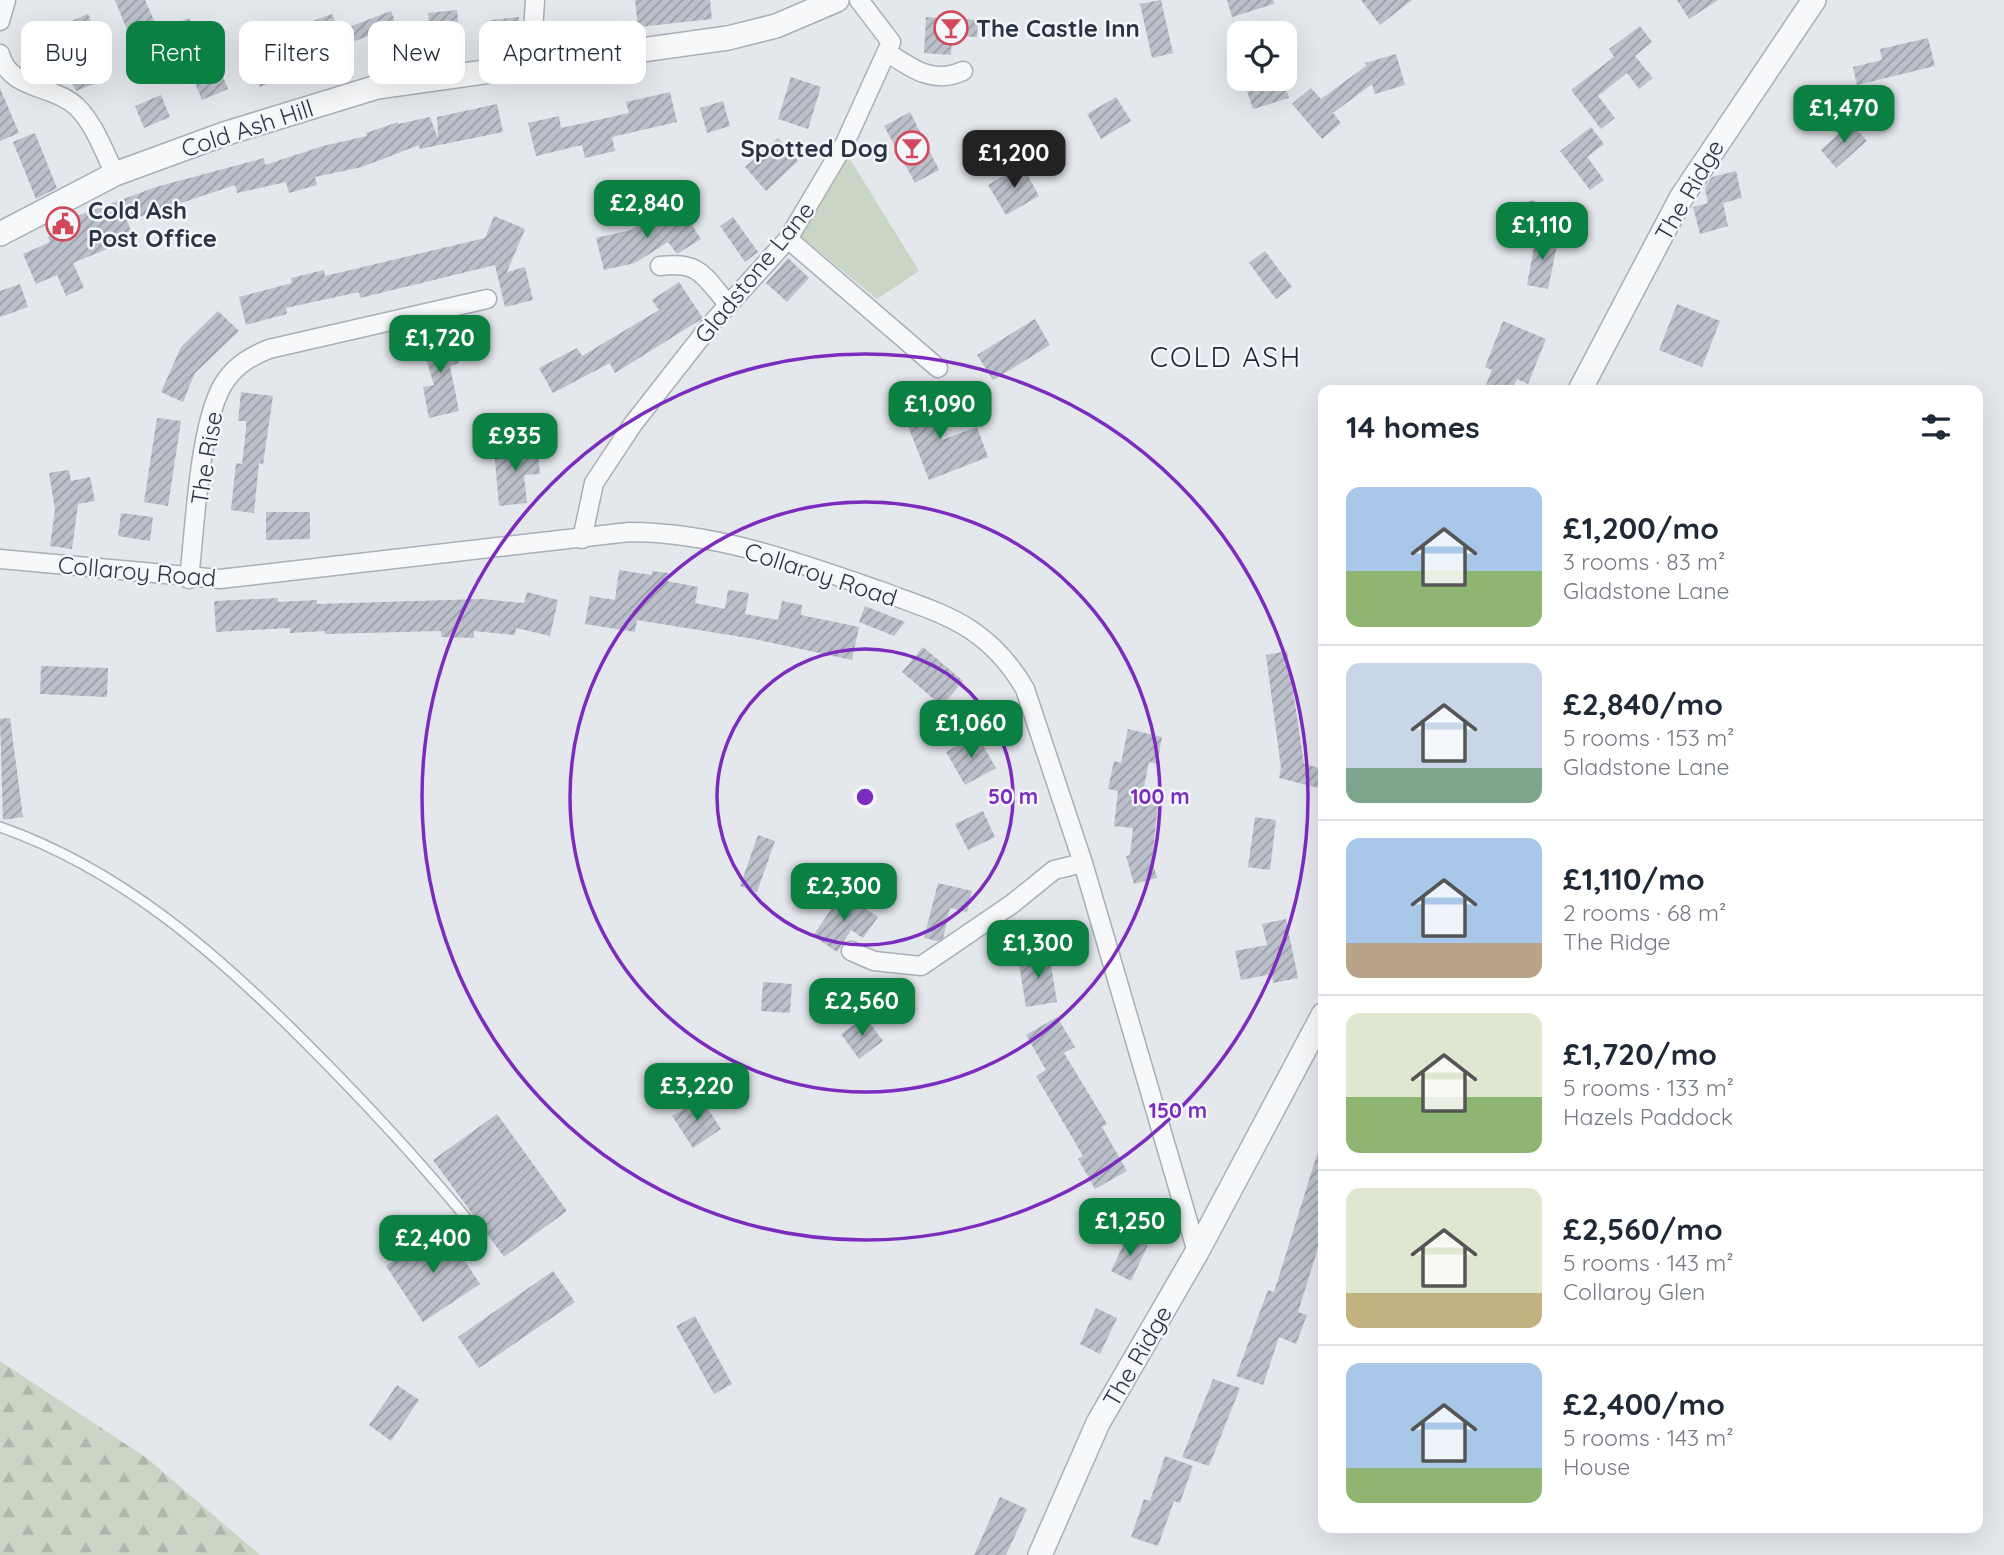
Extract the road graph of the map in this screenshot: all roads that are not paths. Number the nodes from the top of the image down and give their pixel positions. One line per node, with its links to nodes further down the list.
1 (6, 0): 7 (street)
2 (535, 0): 8 (street)
3 (837, 0): 6 (street, Cold Ash Hill)
4 (859, 0): 10 (street)
5 (1814, 0): 22 (street, The Ridge)
6 (802, 8): 9 (street, Cold Ash Hill)
7 (0, 21)
8 (534, 21)
9 (646, 49)
10 (887, 52): 12 (street); 17 (street, Gladstone Lane)
11 (0, 54): 14 (street)
12 (963, 71)
13 (479, 72): 15 (street, Cold Ash Hill)
14 (8, 81): 15 (street)
15 (115, 174): 16 (street, Cold Ash Hill)
16 (0, 234)
17 (788, 239): 20 (street, Gladstone Lane); 21 (street)
18 (660, 266): 20 (street)
19 (487, 299): 25 (street, The Rise)
20 (729, 305): 23 (street, Gladstone Lane)
21 (938, 368)
22 (1583, 385)
23 (582, 539): 25 (street, Collaroy Road); 27 (street, Collaroy Road)
24 (0, 559): 25 (street, Collaroy Road)
25 (189, 579)
26 (0, 827): 30 (lane)
27 (1083, 863): 28 (street); 31 (street, Collaroy Road)
28 (851, 951)
29 (1318, 1024): 31 (street, The Ridge)
30 (472, 1225)
31 (1197, 1252): 32 (street, The Ridge)
32 (1040, 1555)

